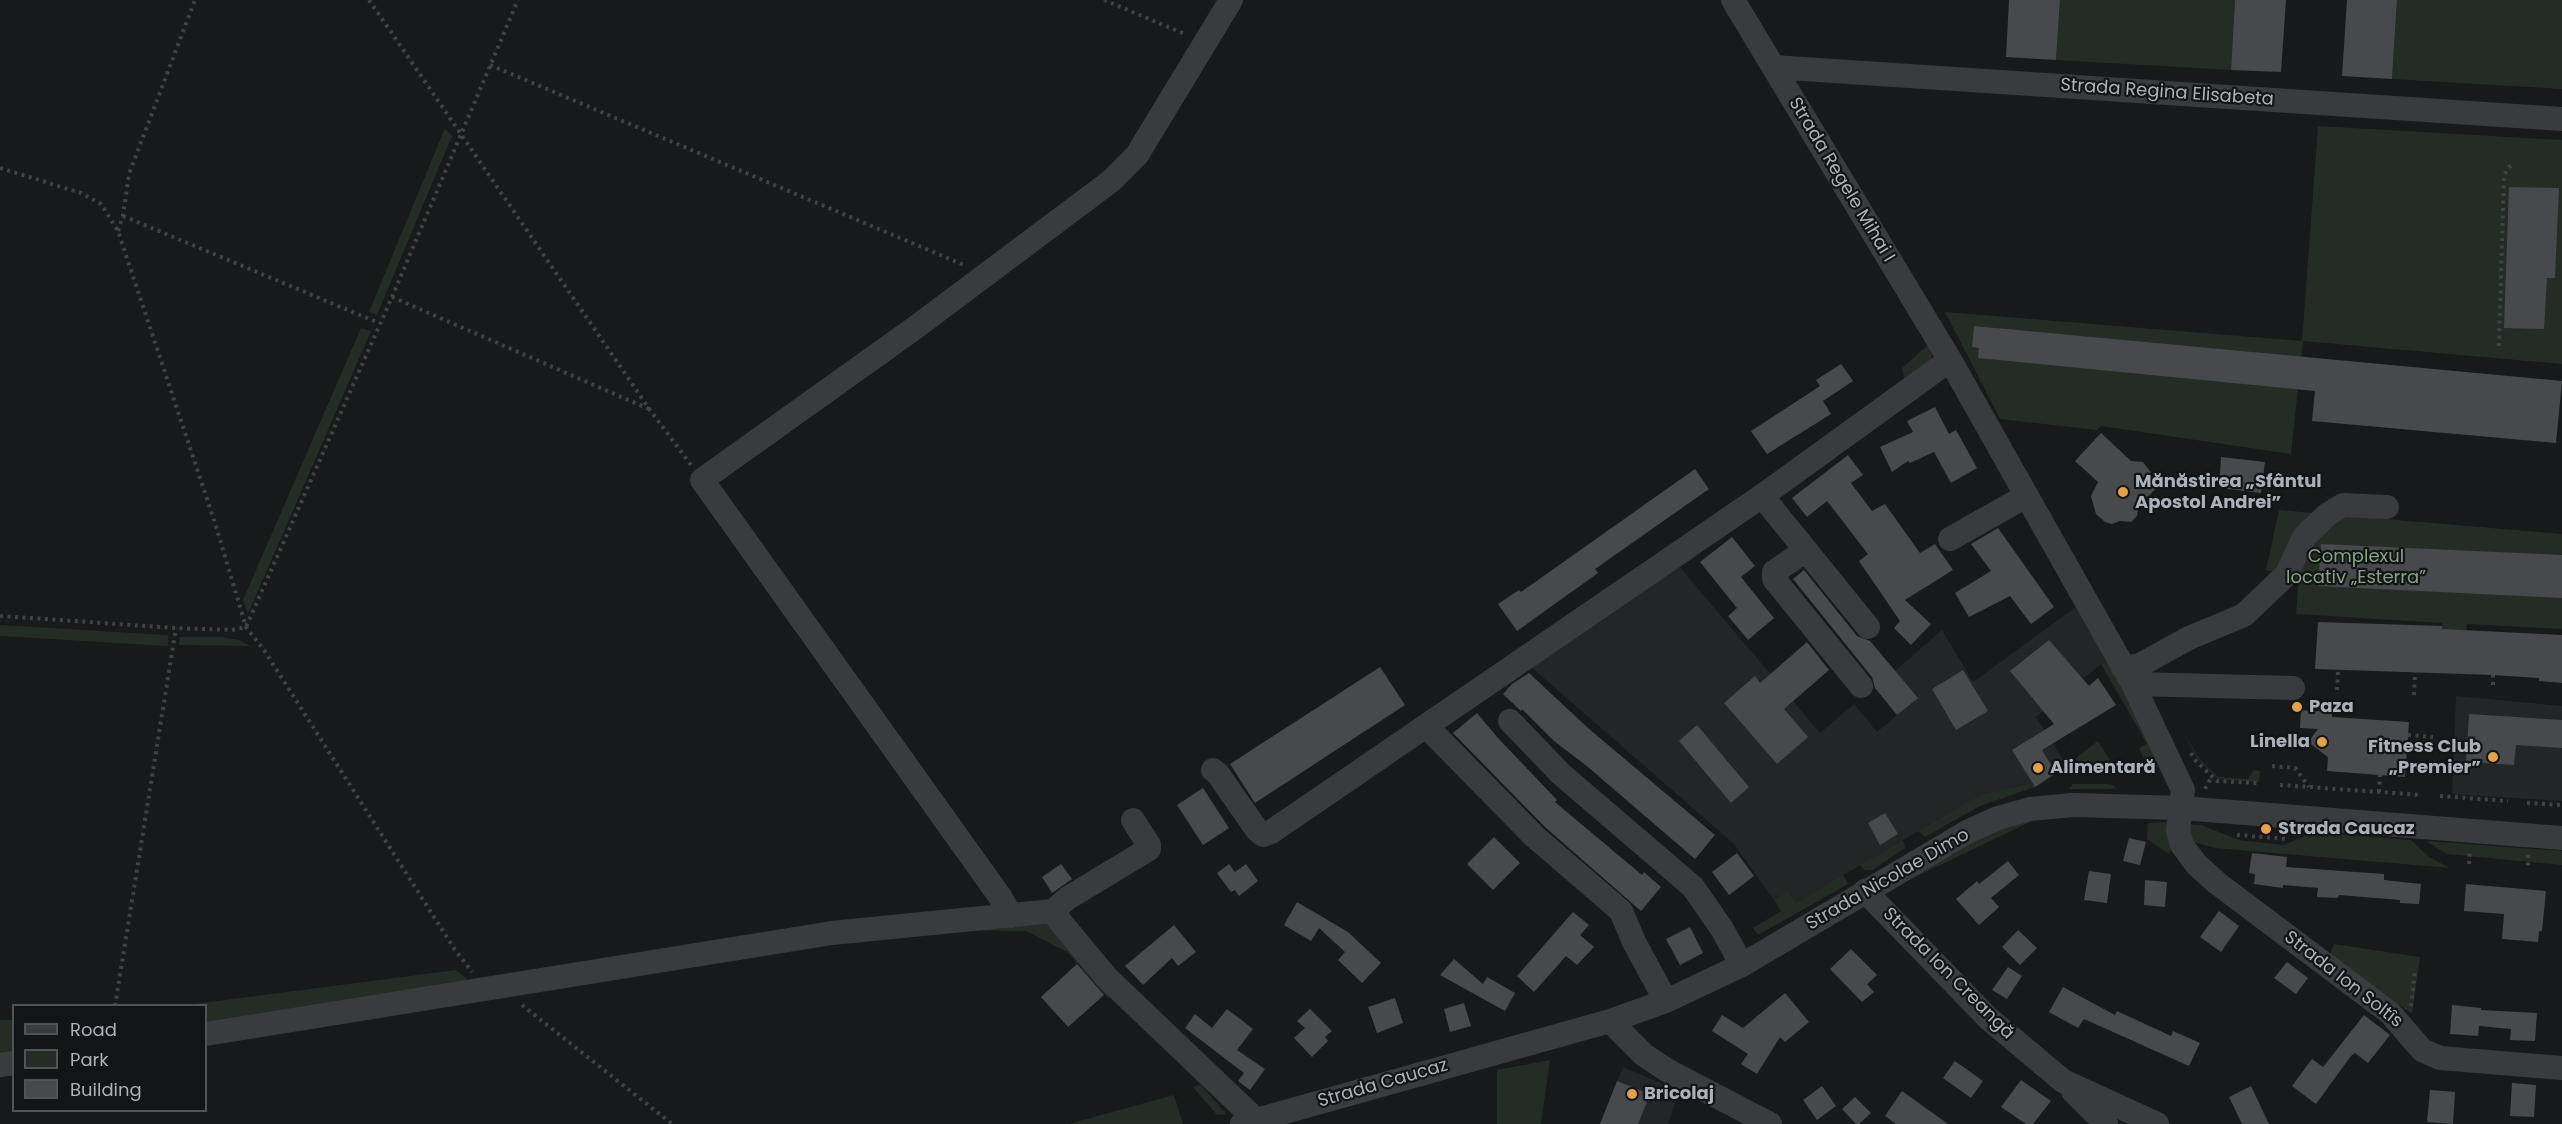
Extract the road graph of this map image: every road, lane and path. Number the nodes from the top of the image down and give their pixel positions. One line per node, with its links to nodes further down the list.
1 (195, 0): 14 (path)
2 (369, 0): 11 (path)
3 (518, 0): 8 (path)
4 (1104, 0): 7 (path)
5 (1231, 0): 7 (street)
6 (1733, 0): 9 (street, Strada Regele Mihai I)
7 (1206, 43): 16 (street)
8 (489, 65): 11 (path); 16 (path)
9 (1773, 67): 10 (street, Strada Regina Elisabeta); 20 (street, Strada Regele Mihai I)
10 (2562, 119)
11 (460, 132): 17 (path); 21 (path)
12 (2514, 164): 19 (path)
13 (0, 168): 15 (path)
14 (123, 216): 15 (path); 18 (path)
15 (118, 231): 29 (path)
16 (986, 274): 22 (street)
17 (392, 297): 18 (path); 21 (path)
18 (379, 323): 29 (path)
19 (2499, 346)
20 (1950, 360): 23 (street); 24 (street)
21 (650, 410): 22 (path)
22 (702, 480): 65 (street)
23 (1762, 496): 27 (street); 42 (street)
24 (2026, 496): 26 (street); 35 (street)
25 (2387, 507): 35 (street)
26 (1950, 539)
27 (1805, 551): 30 (street); 37 (street)
28 (0, 616): 31 (path)
29 (246, 627): 31 (path); 68 (path)
30 (1868, 627)
31 (176, 628): 70 (path)
32 (2338, 670): 39 (path)
33 (2415, 672): 40 (path)
34 (2493, 675): 36 (path)
35 (2128, 676): 38 (street); 60 (street)
36 (2493, 685)
37 (1861, 686)
38 (2293, 688)
39 (2337, 690)
40 (2414, 695)
41 (1510, 721): 66 (street)
42 (1426, 726): 47 (street); 69 (street)
43 (2408, 735): 44 (path)
44 (2433, 737)
45 (2190, 751): 49 (path)
46 (2272, 766): 52 (path)
47 (1213, 770)
48 (2380, 775): 54 (path)
49 (2212, 776): 50 (path); 53 (path)
50 (2259, 783)
51 (2280, 785): 52 (path)
52 (2309, 787): 54 (path)
53 (2203, 792)
54 (2379, 792): 55 (path)
55 (2422, 795)
56 (2440, 796): 57 (path)
57 (2508, 801)
58 (2527, 803): 59 (path)
59 (2562, 805)
60 (2181, 808): 62 (street, Strada Nicolae Dimo); 63 (street, Strada Nicolae Dimo); 72 (street, Strada Ion Soltîs)
61 (1133, 820): 64 (street)
62 (2562, 838)
63 (1865, 891): 66 (street, Strada Nicolae Dimo); 75 (street, Strada Ion Creangă)
64 (1053, 911): 65 (street); 77 (street, Strada Caucaz)
65 (1011, 916): 68 (street)
66 (1742, 965): 69 (street, Strada Nicolae Dimo)
67 (2415, 971): 72 (path)
68 (501, 988): 73 (street); 78 (path)
69 (1666, 1001): 71 (street, Strada Nicolae Dimo)
70 (115, 1004)
71 (1610, 1021): 76 (street, Strada Caucaz); 79 (street)
72 (2408, 1032): 74 (street, Strada Ion Soltîs)
73 (207, 1034)
74 (2562, 1068)
75 (2063, 1081): 80 (street); 81 (street, Strada Ion Creangă)
76 (1290, 1117): 77 (street, Strada Caucaz)
77 (1249, 1122)
78 (672, 1124)
79 (1770, 1124)
80 (2106, 1124)
81 (2157, 1124)

